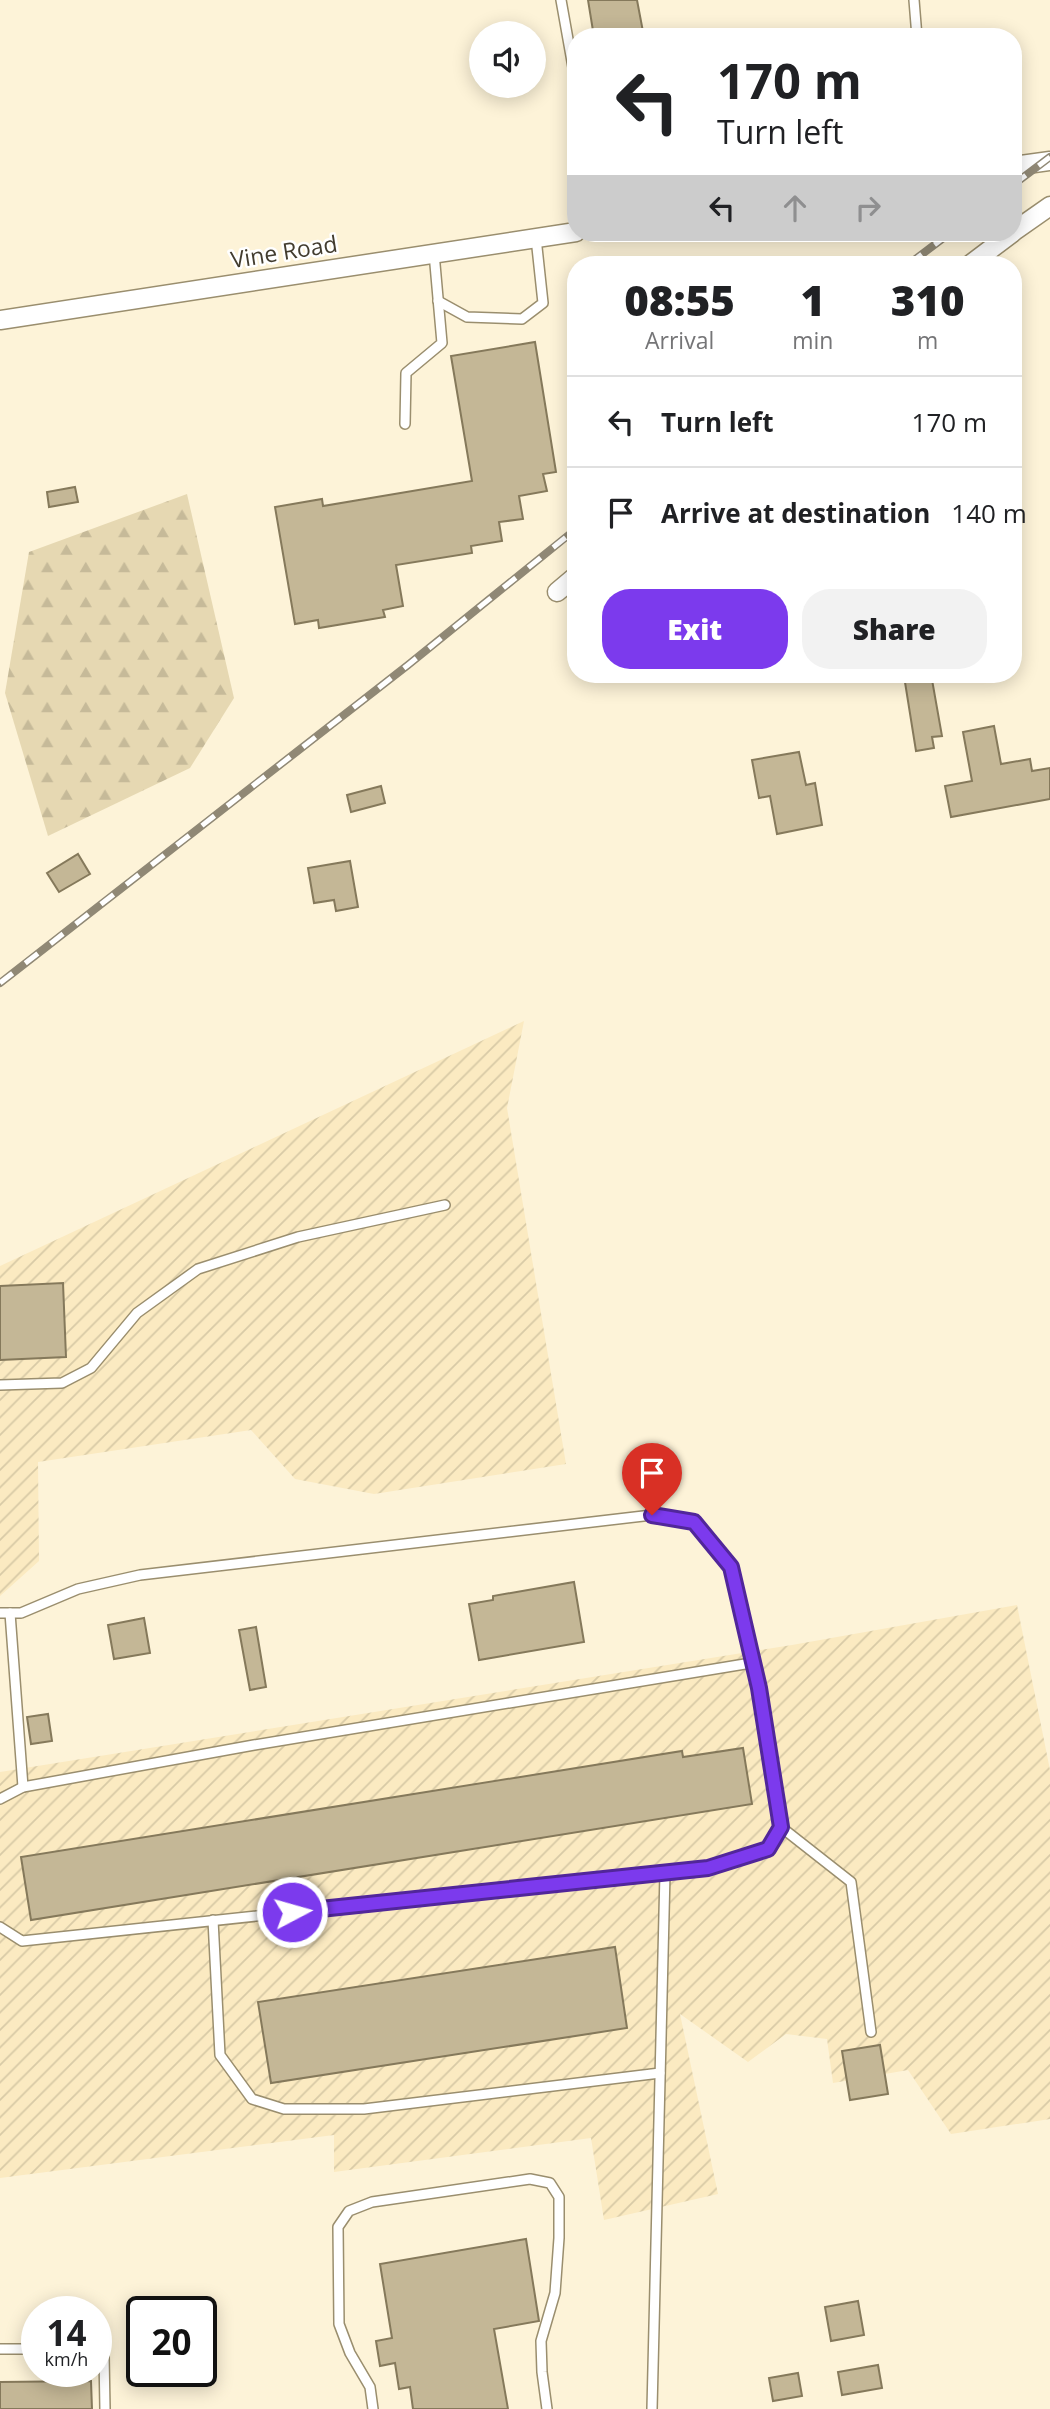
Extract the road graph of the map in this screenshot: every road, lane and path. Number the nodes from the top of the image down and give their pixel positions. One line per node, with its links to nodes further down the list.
1 (561, 0): 4 (lane)
2 (914, 0): 3 (lane)
3 (917, 28)
4 (567, 34)
5 (1050, 161): 6 (street)
6 (1022, 165)
7 (1050, 206): 8 (street)
8 (1022, 226)
9 (567, 233): 10 (street, Vine Road)
10 (536, 238): 12 (street, Vine Road); 14 (lane)
11 (1000, 242): 13 (street)
12 (435, 253): 14 (lane); 15 (street, Vine Road)
13 (982, 256)
14 (438, 300): 16 (lane)
15 (0, 320)
16 (405, 424)
17 (567, 584): 18 (street)
18 (557, 592)
19 (445, 1205): 20 (lane)
20 (0, 1385)
21 (5, 1613): 22 (lane); 23 (lane)
22 (751, 1663): 23 (lane); 25 (lane)
23 (23, 1787): 24 (lane)
24 (0, 1799)
25 (781, 1827): 26 (lane); 29 (lane)
26 (665, 1873): 27 (lane); 30 (lane)
27 (213, 1920): 28 (lane); 30 (lane)
28 (0, 1927)
29 (871, 2032)
30 (660, 2073): 37 (lane)
31 (0, 2349): 32 (lane)
32 (21, 2349)
33 (105, 2387): 34 (lane)
34 (105, 2409)
35 (373, 2409): 36 (lane)
36 (547, 2409)
37 (652, 2409)

